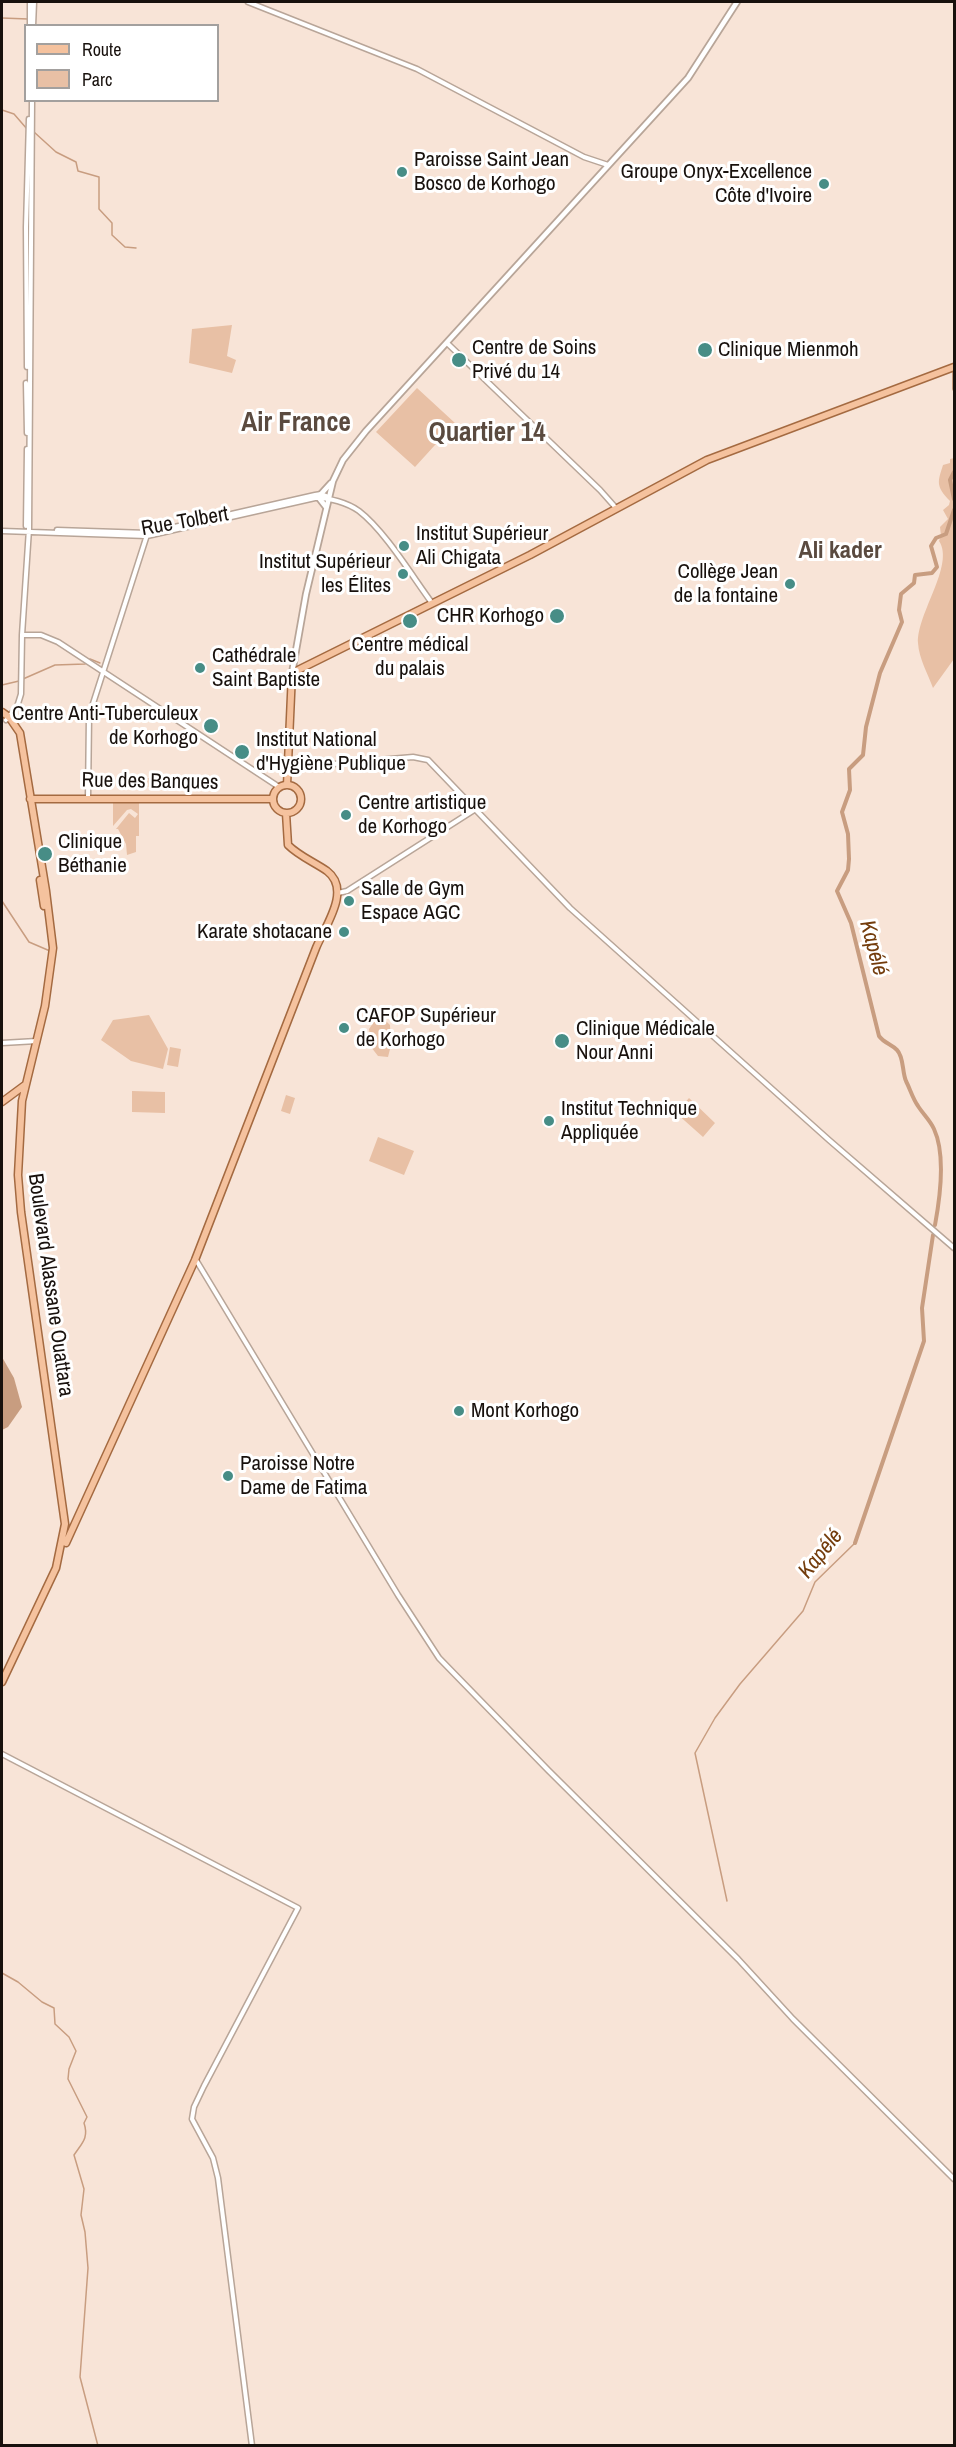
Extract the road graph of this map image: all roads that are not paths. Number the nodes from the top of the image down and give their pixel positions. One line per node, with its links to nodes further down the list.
1 (32, 2): 4 (street)
2 (248, 2): 6 (street)
3 (736, 2): 6 (main road)
4 (32, 24)
5 (31, 102): 15 (street)
6 (608, 165): 7 (main road)
7 (447, 343): 9 (main road); 13 (street)
8 (954, 367): 13 (main road)
9 (333, 481): 10 (main road); 11 (main road)
10 (320, 496): 11 (street, Rue Tolbert); 12 (main road); 16 (street, Rue Tolbert)
11 (330, 499): 12 (main road); 17 (street, Rue Tolbert)
12 (326, 507): 20 (main road)
13 (616, 508): 17 (main road)
14 (2, 530): 15 (street, Rue Tolbert)
15 (27, 531): 16 (street, Rue Tolbert); 18 (street)
16 (148, 535): 19 (street)
17 (432, 603): 20 (main road)
18 (22, 635): 19 (street); 21 (street)
19 (102, 672): 24 (street); 25 (street)
20 (292, 673): 22 (main road)
21 (5, 717): 26 (main road, Boulevard Alassane Ouattara)
22 (288, 768): 23 (main road); 28 (street)
23 (287, 785): 24 (main road); 29 (main road)
24 (279, 788): 27 (main road)
25 (88, 798): 26 (main road, Rue des Banques); 27 (main road, Rue des Banques)
26 (30, 799): 31 (main road, Boulevard Alassane Ouattara); 31 (main road, Boulevard Alassane Ouattara)
27 (273, 799): 29 (main road)
28 (474, 810): 30 (street); 36 (street)
29 (286, 813): 30 (main road)
30 (338, 893): 37 (main road)
31 (52, 951): 32 (main road, Boulevard Alassane Ouattara)
32 (36, 1041): 33 (street); 34 (main road, Boulevard Alassane Ouattara)
33 (2, 1043)
34 (24, 1086): 35 (main road); 38 (main road, Boulevard Alassane Ouattara); 40 (main road, Boulevard Alassane Ouattara)
35 (2, 1102)
36 (954, 1248)
37 (195, 1260): 39 (main road); 43 (street)
38 (66, 1524): 39 (main road); 40 (main road, Boulevard Alassane Ouattara)
39 (73, 1527): 40 (main road)
40 (60, 1550): 41 (main road, Boulevard Alassane Ouattara)
41 (2, 1680)
42 (2, 1754): 44 (street)
43 (954, 2179)
44 (252, 2445)

